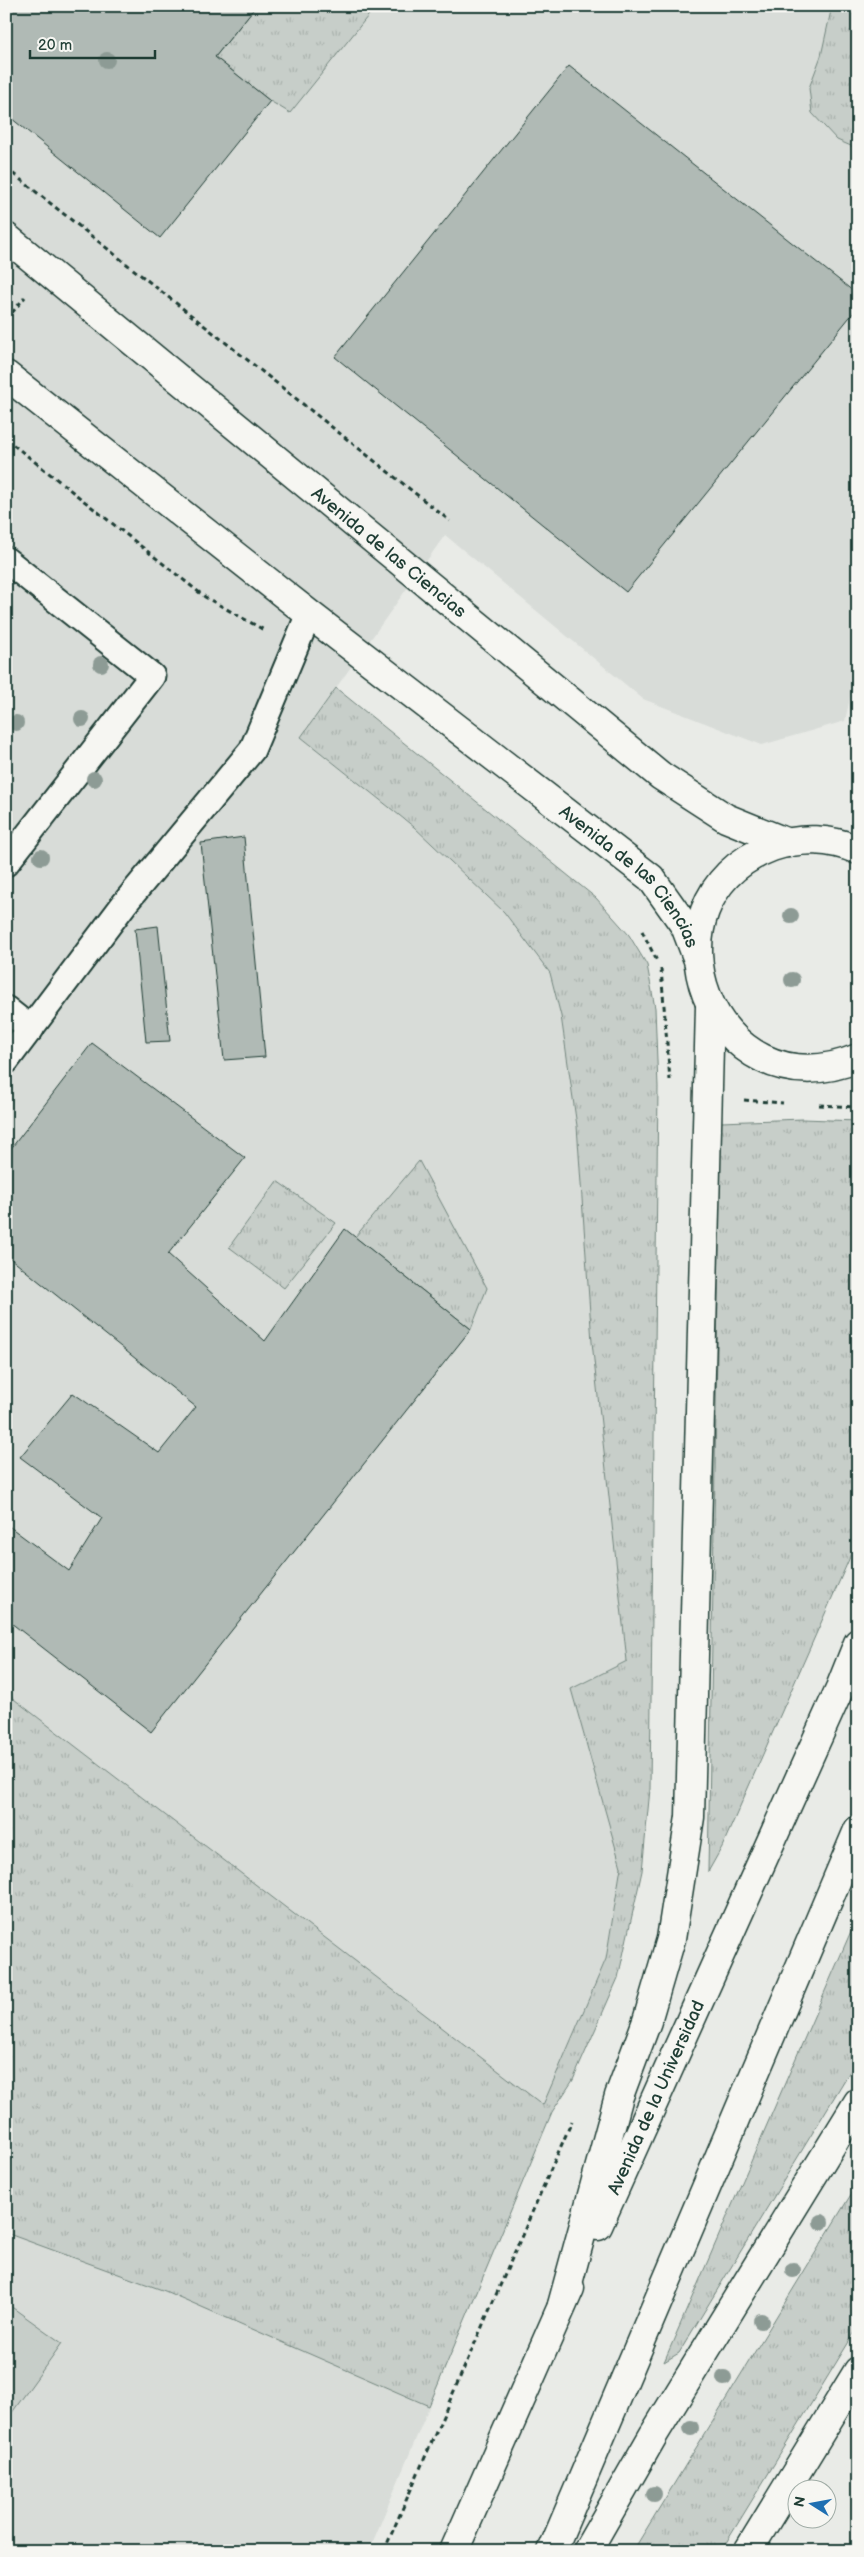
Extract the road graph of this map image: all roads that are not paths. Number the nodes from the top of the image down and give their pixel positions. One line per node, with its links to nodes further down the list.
1 (6, 237): 5 (main road, Avenida de las Ciencias)
2 (6, 375): 4 (main road, Avenida de las Ciencias)
3 (6, 560): 7 (lane)
4 (309, 614): 8 (main road, Avenida de las Ciencias); 11 (lane)
5 (788, 843): 6 (main road); 8 (main road)
6 (856, 847)
7 (6, 863)
8 (698, 960): 9 (main road)
9 (710, 1006): 12 (main road); 17 (main road)
10 (6, 1009): 11 (lane)
11 (31, 1029): 13 (lane)
12 (858, 1058)
13 (6, 1061)
14 (858, 1643): 17 (main road, Avenida de la Universidad)
15 (858, 1830): 20 (main road)
16 (858, 2102): 21 (main road)
17 (562, 2305): 19 (main road, Avenida de la Universidad)
18 (858, 2371): 22 (main road)
19 (454, 2551)
20 (552, 2551)
21 (587, 2551)
22 (748, 2551)

